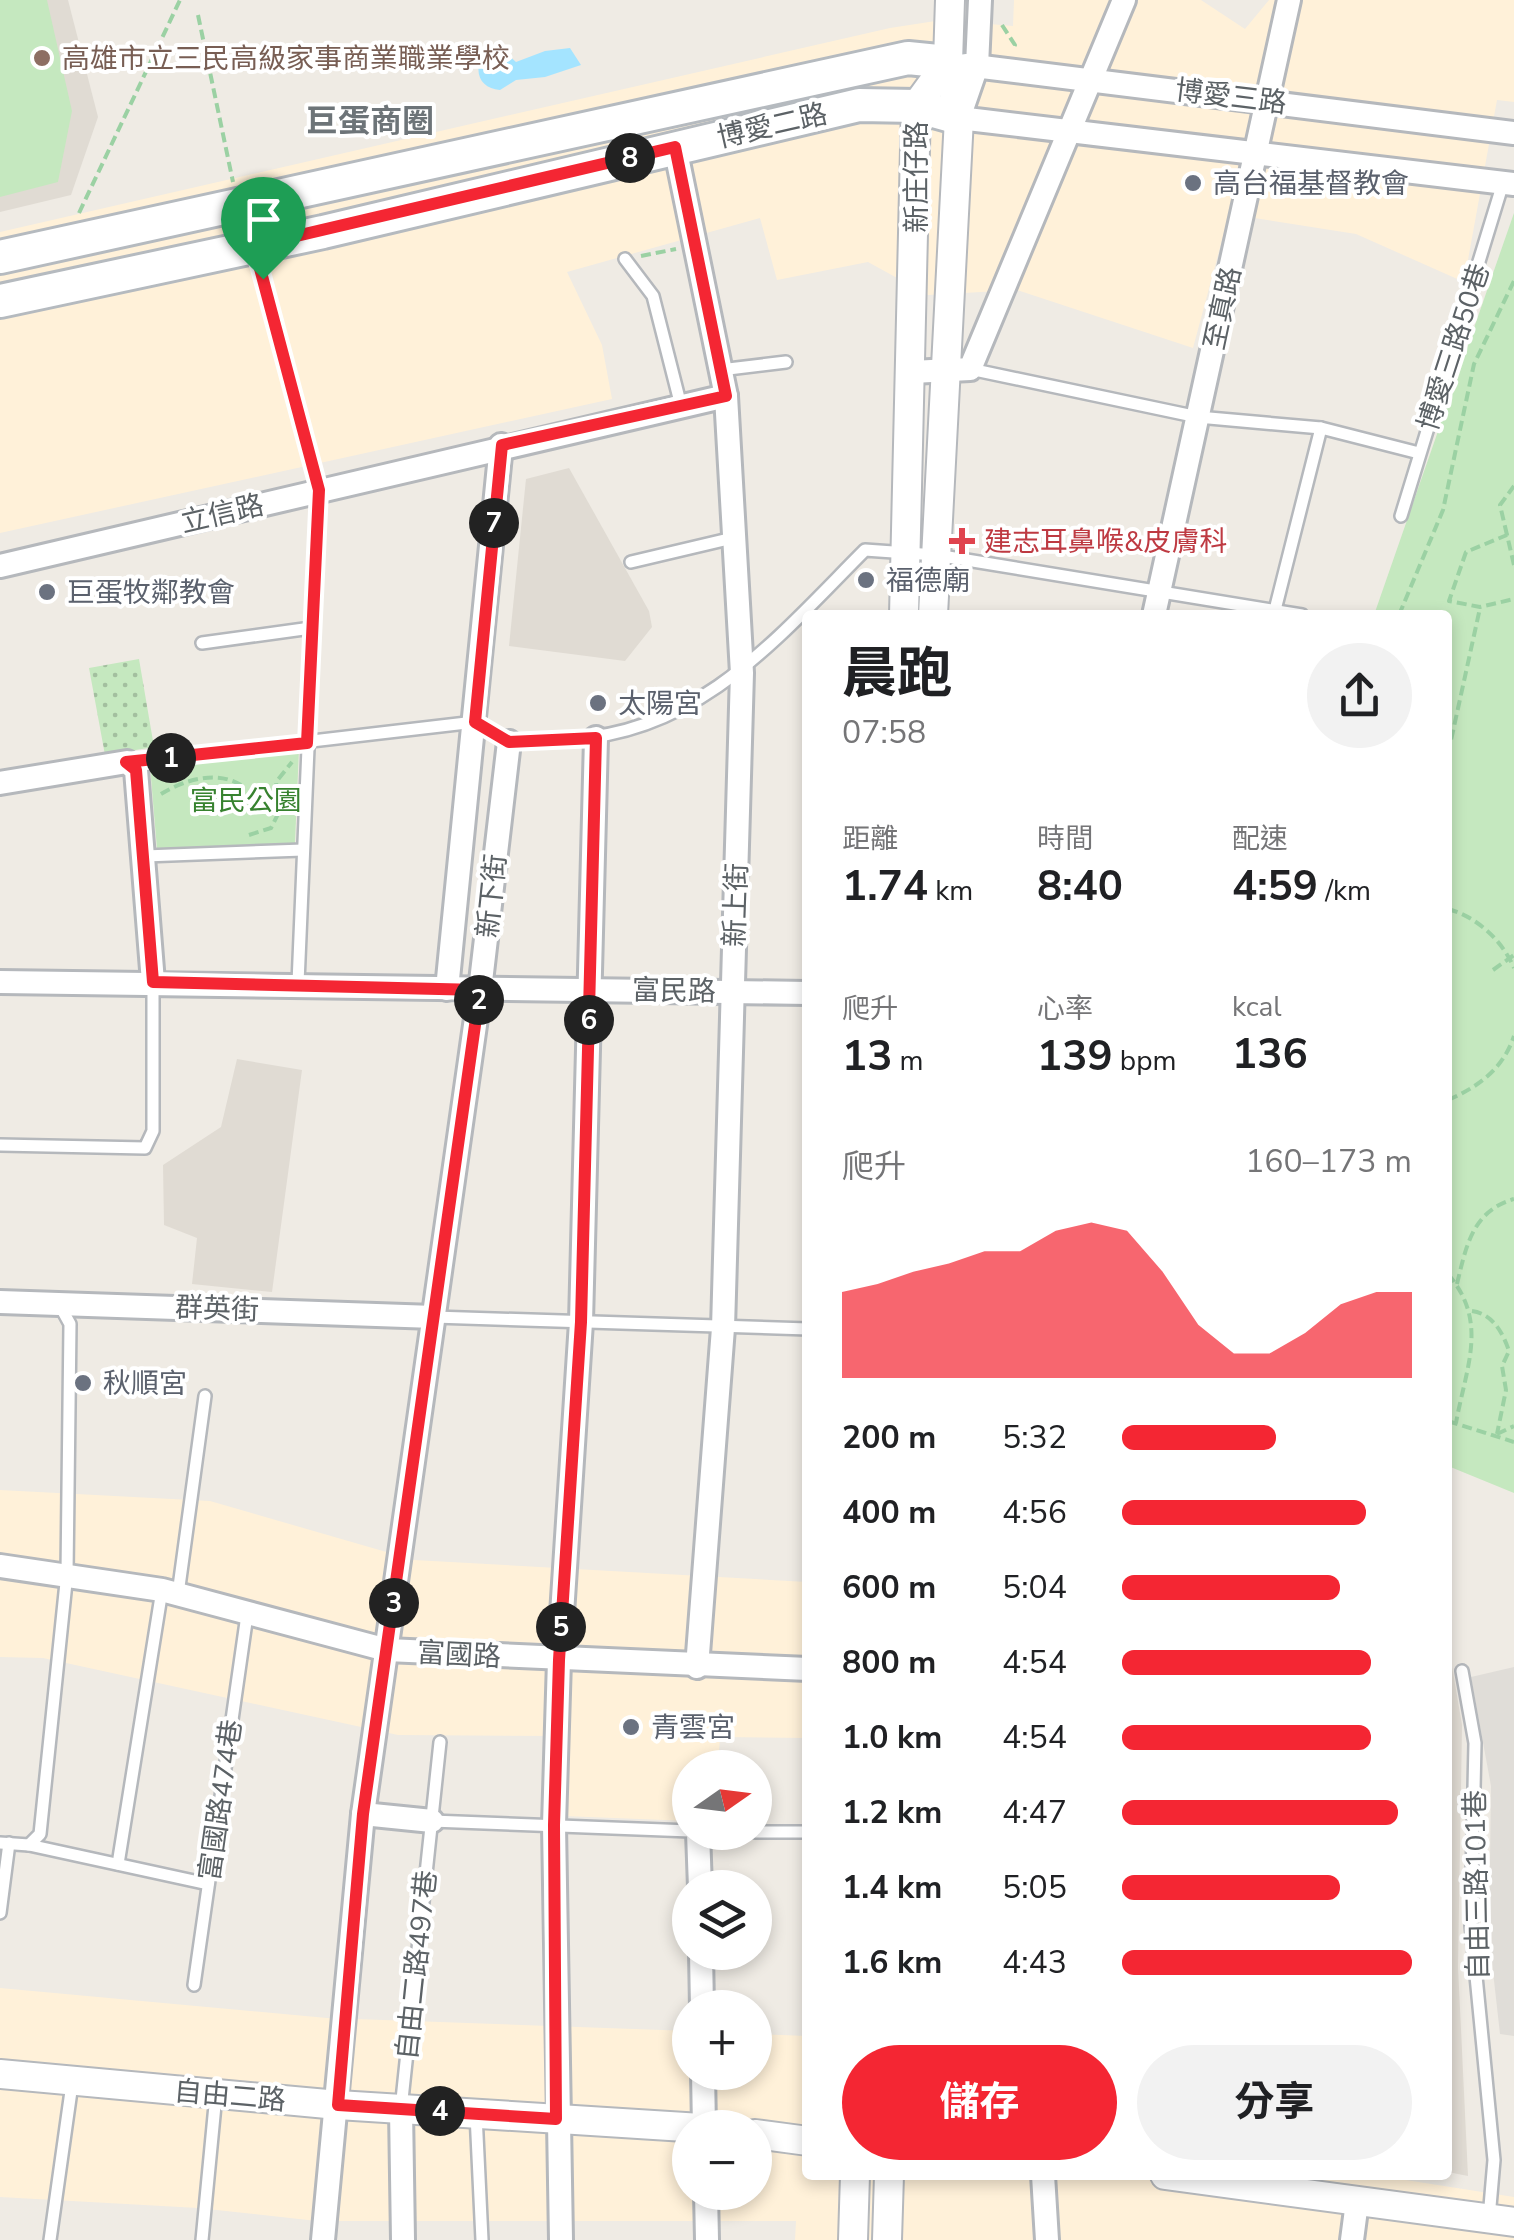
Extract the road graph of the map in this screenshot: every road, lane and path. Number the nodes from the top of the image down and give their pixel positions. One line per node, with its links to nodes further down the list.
1 (180, 0): 18 (path)
2 (950, 0): 7 (street)
3 (980, 0): 7 (street)
4 (1124, 0): 8 (street, 新庄仔路)
5 (1290, 0): 9 (street, 至真路)
6 (198, 15): 16 (path)
7 (963, 64): 8 (street, 博愛三路); 10 (street, 新庄仔路); 11 (street, 新庄仔路); 21 (main road, 博愛二路)
8 (1089, 79): 9 (street, 博愛三路); 12 (street, 新庄仔路)
9 (1267, 101): 13 (street, 博愛三路); 15 (street, 至真路)
10 (916, 106): 11 (main road, 博愛二路); 14 (main road, 博愛二路); 28 (street, 新庄仔路)
11 (959, 118): 12 (street, 博愛三路); 27 (street, 新庄仔路)
12 (1066, 130): 15 (street, 博愛三路); 27 (street, 新庄仔路)
13 (1514, 133)
14 (675, 147): 19 (street, 新上街); 20 (main road, 博愛二路)
15 (1256, 152): 17 (street, 博愛三路); 31 (street, 至真路)
16 (233, 182)
17 (1509, 184): 34 (lane, 博愛三路50巷)
18 (79, 213)
19 (695, 245): 22 (path); 26 (street, 新上街)
20 (254, 246): 24 (main road, 博愛二路); 36 (lane)
21 (0, 257)
22 (625, 260): 30 (lane)
23 (1514, 282): 52 (path)
24 (0, 301)
25 (786, 362): 26 (lane)
26 (720, 370): 29 (street, 新上街)
27 (956, 370): 28 (street); 31 (lane); 41 (street, 新庄仔路)
28 (912, 372): 40 (street, 新庄仔路)
29 (726, 396): 30 (street, 立信路); 39 (street, 新上街)
30 (681, 406): 33 (street, 立信路)
31 (1198, 417): 32 (lane); 46 (street, 至真路)
32 (1321, 428): 34 (lane); 51 (lane)
33 (502, 445): 36 (street, 立信路); 57 (street, 新下街)
34 (1418, 453): 37 (lane, 博愛三路50巷)
35 (1514, 486): 38 (path)
36 (319, 490): 44 (street, 立信路); 54 (lane)
37 (1401, 516)
38 (1506, 535): 43 (path); 47 (path)
39 (737, 536): 42 (lane); 56 (street, 新上街)
40 (906, 553): 41 (lane); 48 (lane); 49 (street, 新庄仔路)
41 (936, 555): 46 (lane); 50 (street, 新庄仔路)
42 (630, 562)
43 (1514, 564)
44 (0, 566)
45 (1514, 598): 47 (path)
46 (1156, 604): 51 (lane)
47 (1480, 607): 58 (path)
48 (805, 610)
49 (904, 610)
50 (934, 610)
51 (1276, 610)
52 (1401, 610)
53 (802, 613): 56 (lane)
54 (311, 628): 55 (lane); 61 (lane)
55 (202, 643)
56 (742, 673): 59 (lane); 79 (street, 新上街)
57 (475, 722): 60 (lane); 61 (lane); 76 (street, 新下街)
58 (1452, 736)
59 (596, 738): 60 (lane); 77 (street)
60 (509, 742): 78 (street, 新下街)
61 (307, 743): 62 (lane); 66 (path); 67 (lane)
62 (126, 762): 63 (street); 68 (street)
63 (0, 783)
64 (241, 785): 65 (path)
65 (158, 796)
66 (245, 836)
67 (303, 850): 68 (lane); 75 (lane)
68 (144, 856): 74 (street)
69 (1452, 911): 70 (path)
70 (1512, 956): 71 (path); 72 (path)
71 (1514, 968)
72 (1492, 970)
73 (0, 982): 74 (street, 富民路)
74 (153, 982): 75 (street, 富民路); 83 (lane)
75 (298, 984): 76 (street, 富民路)
76 (447, 989): 78 (street, 富民路)
77 (590, 989): 78 (street, 富民路); 79 (street, 富民路); 91 (street)
78 (480, 990): 90 (street, 新下街)
79 (732, 991): 80 (street, 富民路); 92 (street, 新上街)
80 (802, 992)
81 (1514, 1036): 82 (path)
82 (1452, 1098)
83 (0, 1146)
84 (1514, 1199): 86 (path)
85 (1452, 1280): 86 (path)
86 (1456, 1285): 89 (path)
87 (0, 1302): 88 (street, 群英街)
88 (58, 1302): 90 (street, 群英街); 101 (lane)
89 (1472, 1311): 96 (path); 98 (path)
90 (434, 1317): 91 (lane); 104 (street, 新下街)
91 (581, 1322): 92 (lane); 105 (street)
92 (722, 1328): 93 (lane); 106 (street, 新上街)
93 (802, 1329)
94 (204, 1396): 102 (lane)
95 (1452, 1422): 96 (path)
96 (1456, 1423): 98 (path)
97 (1514, 1426): 98 (path)
98 (1497, 1434): 99 (path)
99 (1514, 1442)
100 (0, 1566): 101 (street, 富國路)
101 (67, 1573): 102 (street, 富國路); 117 (lane)
102 (170, 1592): 103 (street, 富國路); 118 (lane)
103 (247, 1615): 104 (street, 富國路); 119 (lane, 富國路474巷)
104 (388, 1650): 105 (street, 富國路); 110 (street, 新下街)
105 (559, 1660): 106 (street, 富國路); 112 (street)
106 (697, 1667): 107 (street, 富國路)
107 (802, 1668)
108 (1462, 1671): 138 (lane, 自由三路101巷)
109 (440, 1742): 111 (lane, 自由二路497巷)
110 (363, 1814): 111 (street); 125 (street, 新下街)
111 (432, 1821): 112 (lane); 126 (lane, 自由二路497巷)
112 (554, 1825): 113 (lane); 128 (street)
113 (672, 1830)
114 (772, 1832): 115 (lane)
115 (802, 1832)
116 (4, 1843): 117 (lane); 120 (lane)
117 (28, 1845): 118 (lane)
118 (118, 1864): 119 (lane)
119 (208, 1884): 121 (lane, 富國路474巷)
120 (0, 1913)
121 (194, 1985)
122 (0, 2074): 123 (street, 自由二路)
123 (72, 2084): 124 (street, 自由二路); 139 (lane)
124 (216, 2091): 125 (street, 自由二路); 140 (lane)
125 (338, 2105): 126 (street, 自由二路); 141 (street, 新下街)
126 (401, 2109): 127 (street, 自由二路); 142 (street)
127 (476, 2113): 128 (street, 自由二路); 143 (lane)
128 (556, 2119): 129 (street, 自由二路); 144 (street)
129 (672, 2126)
130 (772, 2136): 131 (street)
131 (802, 2139)
132 (855, 2180): 146 (street)
133 (889, 2180): 147 (street)
134 (1043, 2180): 148 (street)
135 (1223, 2180): 136 (street)
136 (1357, 2202): 138 (street); 149 (street)
137 (706, 2210): 145 (street)
138 (1502, 2220)
139 (50, 2240)
140 (202, 2240)
141 (323, 2240)
142 (404, 2240)
143 (482, 2240)
144 (560, 2240)
145 (707, 2240)
146 (853, 2240)
147 (887, 2240)
148 (1047, 2240)
149 (1352, 2240)

